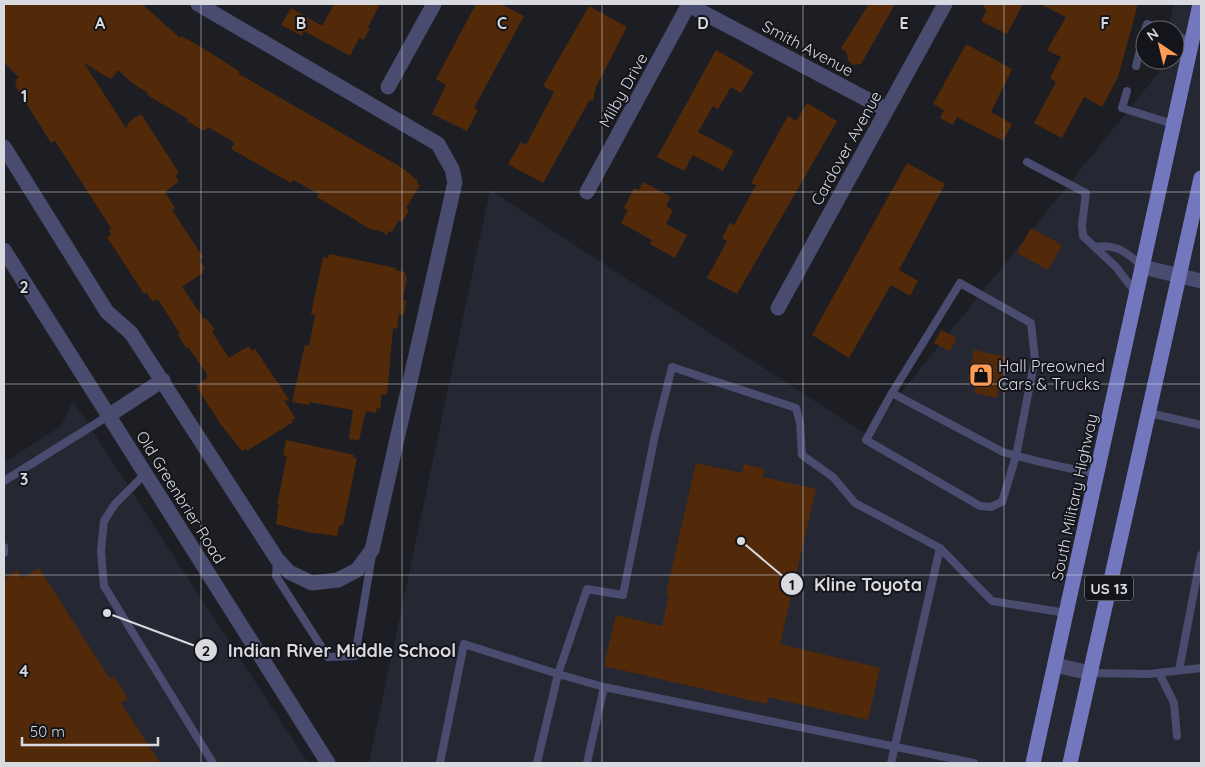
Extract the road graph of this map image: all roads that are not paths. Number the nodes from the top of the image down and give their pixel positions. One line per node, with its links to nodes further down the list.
1 (198, 4): 34 (street)
2 (434, 4): 8 (street)
3 (688, 4): 10 (street, Smith Avenue); 15 (street, Milby Drive)
4 (944, 4): 10 (street, Cardover Avenue)
5 (1200, 4): 7 (main road, South Military Highway / US 13)
6 (1185, 39): 7 (lane)
7 (1191, 42): 11 (main road, South Military Highway / US 13)
8 (388, 87)
9 (1127, 91): 11 (lane)
10 (886, 110): 22 (street, Cardover Avenue)
11 (1174, 124): 18 (main road, South Military Highway / US 13)
12 (4, 147): 23 (street)
13 (1027, 162): 16 (lane)
14 (1201, 178): 19 (main road, US 13)
15 (587, 192)
16 (1096, 247): 18 (lane); 21 (lane)
17 (4, 250): 26 (street, Old Greenbrier Road)
18 (1143, 266): 19 (street); 21 (main road, South Military Highway / US 13)
19 (1179, 276): 20 (street); 25 (main road, US 13)
20 (1201, 281)
21 (1137, 295): 30 (main road, South Military Highway / US 13)
22 (778, 308)
23 (163, 380): 26 (street); 37 (street)
24 (892, 392): 28 (lane); 28 (lane); 28 (lane)
25 (1149, 413): 27 (lane); 42 (main road, US 13)
26 (108, 416): 29 (street, Old Greenbrier Road); 31 (lane)
27 (1201, 425)
28 (1016, 456): 30 (lane)
29 (145, 474): 48 (lane); 49 (street, Old Greenbrier Road)
30 (1097, 474): 38 (main road, South Military Highway / US 13)
31 (4, 482)
32 (4, 547): 35 (lane)
33 (940, 548): 38 (lane); 44 (lane); 47 (lane)
34 (372, 550): 37 (street); 37 (lane)
35 (4, 553)
36 (1201, 555): 41 (lane)
37 (277, 559)
38 (1066, 613): 39 (main road, South Military Highway / US 13)
39 (1055, 665): 42 (street); 55 (main road, South Military Highway / US 13)
40 (1201, 668): 41 (lane)
41 (1179, 670): 43 (lane)
42 (1090, 673): 43 (lane); 56 (main road, US 13)
43 (1159, 673): 46 (lane)
44 (558, 674): 45 (lane); 50 (lane); 51 (lane)
45 (604, 687): 47 (lane); 52 (lane)
46 (1177, 736)
47 (895, 746): 53 (lane); 54 (lane)
48 (213, 763)
49 (328, 763)
50 (440, 763)
51 (537, 763)
52 (587, 763)
53 (891, 763)
54 (974, 763)
55 (1033, 763)
56 (1070, 763)

